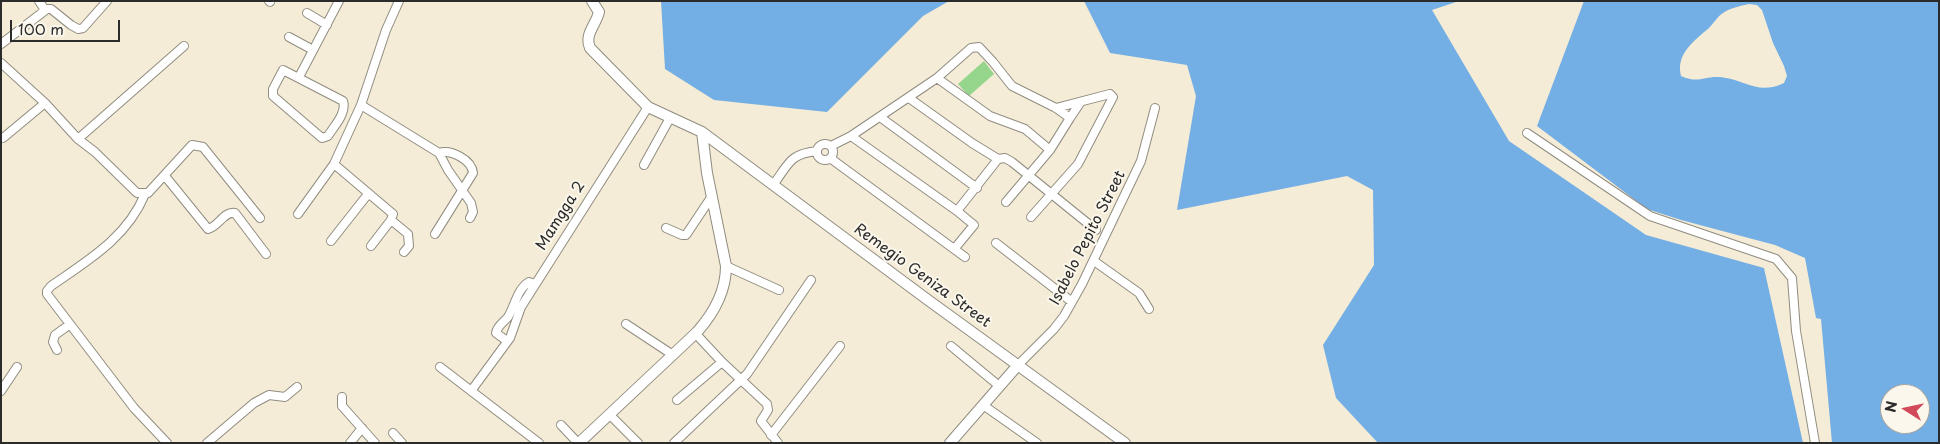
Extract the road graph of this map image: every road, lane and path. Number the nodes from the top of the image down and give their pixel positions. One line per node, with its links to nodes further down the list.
1 (38, 1): 6 (street)
2 (107, 1): 6 (street)
3 (339, 1): 8 (street)
4 (399, 1): 19 (street)
5 (592, 1): 20 (street)
6 (45, 10): 10 (street)
7 (307, 13): 8 (street)
8 (327, 25): 12 (street)
9 (289, 37): 12 (street)
10 (1, 44)
11 (184, 46): 30 (street)
12 (313, 50): 14 (street)
13 (1, 62): 17 (street)
14 (299, 77): 14 (street)
15 (937, 78): 16 (street); 21 (street); 32 (street)
16 (909, 98): 23 (street); 36 (street)
17 (45, 103): 29 (street); 30 (street)
18 (1080, 103): 21 (street); 25 (street); 44 (street)
19 (361, 105): 34 (street); 37 (street)
20 (648, 107): 24 (street); 68 (street, Mamgga 2)
21 (1056, 108): 25 (street)
22 (1155, 108): 65 (street, Isabelo Pepito Street)
23 (880, 117): 28 (street); 42 (street)
24 (670, 118): 26 (street); 38 (street)
25 (1070, 118): 32 (street)
26 (702, 132): 41 (street, Remegio Geniza Street); 47 (street)
27 (1527, 133): 110 (street)
28 (851, 136): 31 (street); 49 (street)
29 (3, 138)
30 (78, 139): 45 (street)
31 (831, 146): 33 (street); 35 (street)
32 (1050, 150): 39 (street)
33 (817, 151): 35 (street); 41 (street)
34 (439, 153): 43 (street); 43 (street)
35 (830, 158): 61 (street)
36 (998, 159): 39 (street); 42 (street)
37 (334, 164): 46 (street); 50 (street)
38 (644, 165)
39 (1028, 174): 44 (street); 48 (street)
40 (165, 176): 45 (street); 52 (street); 63 (street)
41 (773, 185): 81 (street, Remegio Geniza Street)
42 (977, 188): 49 (street)
43 (461, 190): 53 (street); 57 (street)
44 (1051, 193): 51 (street); 56 (street)
45 (144, 194): 73 (street)
46 (368, 194): 54 (street); 58 (street)
47 (712, 196): 55 (street); 66 (street)
48 (1006, 202)
49 (957, 211): 61 (street)
50 (298, 214)
51 (1031, 217)
52 (260, 218)
53 (470, 218)
54 (392, 220): 60 (street); 62 (street)
55 (666, 228)
56 (1096, 230)
57 (434, 234)
58 (331, 241)
59 (996, 243): 70 (street)
60 (371, 246)
61 (955, 248): 64 (street)
62 (404, 252)
63 (266, 254)
64 (965, 257)
65 (1094, 261): 70 (street, Isabelo Pepito Street); 71 (street)
66 (726, 266): 69 (street); 74 (street)
67 (811, 280): 84 (street)
68 (535, 284): 75 (street, Mamgga 2); 75 (street)
69 (779, 290)
70 (1072, 302): 81 (street, Isabelo Pepito Street)
71 (1150, 310)
72 (626, 324): 79 (street)
73 (69, 325): 78 (street); 97 (street)
74 (695, 333): 79 (street); 80 (street)
75 (507, 341): 88 (street, Mamgga 2)
76 (840, 346): 96 (street)
77 (951, 346): 85 (street)
78 (56, 350)
79 (673, 355): 92 (street)
80 (722, 362): 84 (street); 90 (street)
81 (1018, 365): 85 (street); 109 (street, Remegio Geniza Street)
82 (440, 366): 88 (street)
83 (17, 367): 87 (street)
84 (742, 381): 96 (street); 105 (street)
85 (998, 385): 91 (street)
86 (297, 387): 98 (street)
87 (1, 391)
88 (471, 391): 102 (street)
89 (342, 397): 94 (street)
90 (677, 400)
91 (983, 405): 107 (street); 108 (street)
92 (609, 414): 103 (street); 104 (street)
93 (561, 425): 103 (street)
94 (362, 428): 99 (street); 100 (street)
95 (393, 433): 101 (street)
96 (771, 435): 106 (street)
97 (167, 443)
98 (207, 443)
99 (350, 443)
100 (375, 443)
101 (402, 443)
102 (539, 443)
103 (579, 443)
104 (638, 443)
105 (674, 443)
106 (778, 443)
107 (950, 443)
108 (1037, 443)
109 (1125, 443)
110 (1815, 443)

